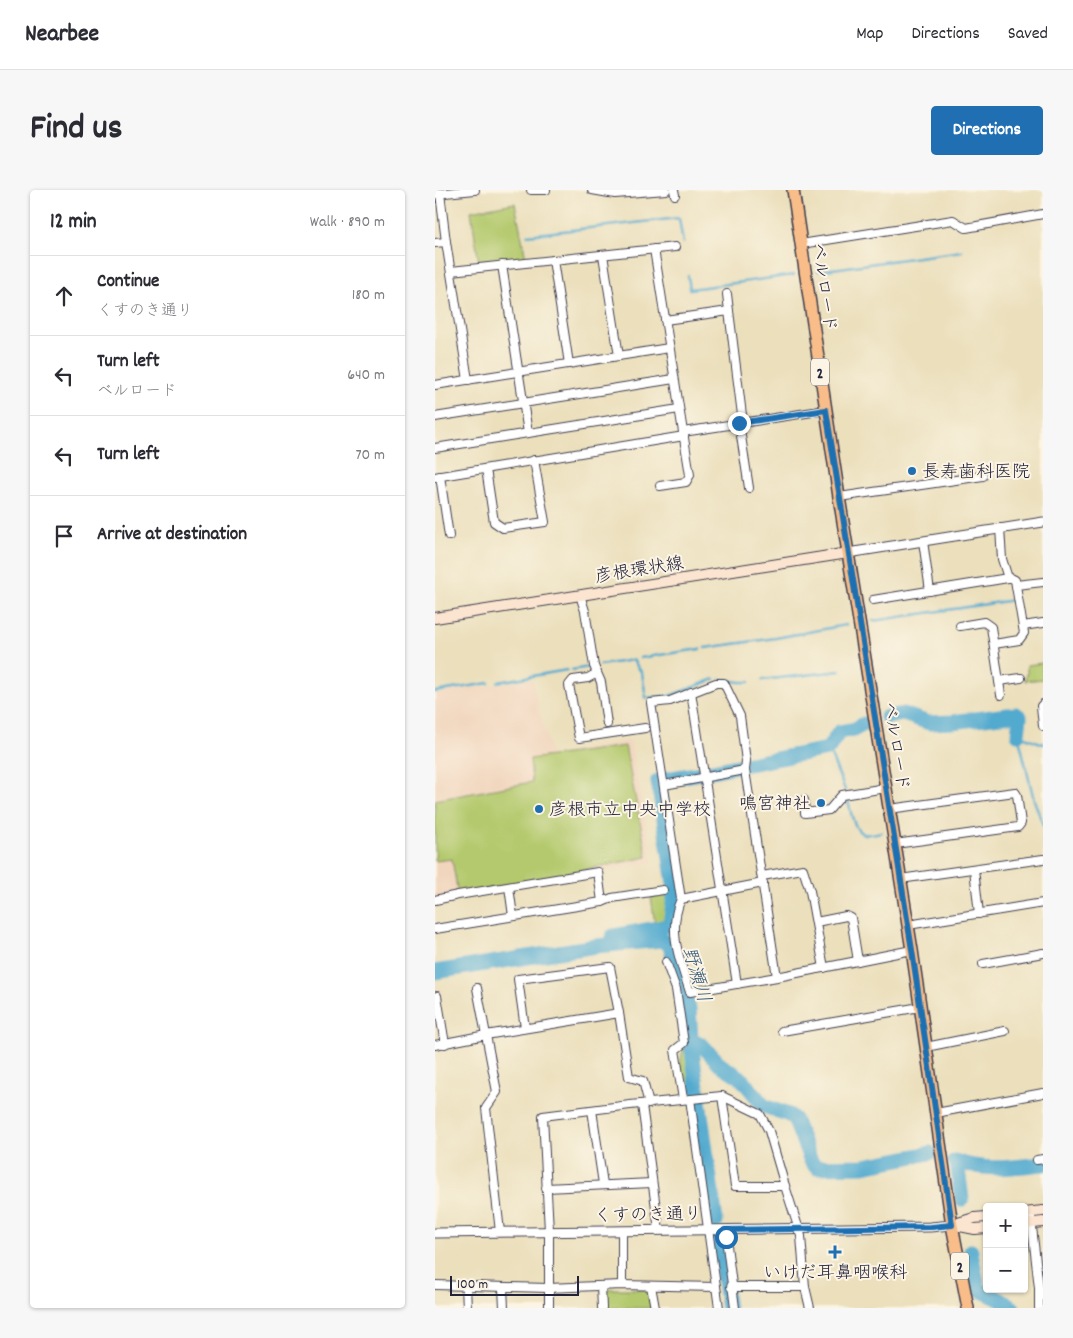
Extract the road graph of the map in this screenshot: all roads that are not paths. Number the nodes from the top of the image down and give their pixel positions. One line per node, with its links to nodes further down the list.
1 (475, 190): 7 (street)
2 (531, 190): 3 (street)
3 (546, 190)
4 (592, 190): 5 (street)
5 (666, 190)
6 (793, 190): 11 (main road, ベルロード / 2)
7 (438, 194): 9 (street)
8 (1043, 214): 11 (street)
9 (446, 242): 10 (street); 17 (street)
10 (435, 244)
11 (801, 244): 30 (main road, ベルロード / 2)
12 (675, 247): 13 (street)
13 (654, 250): 14 (street); 20 (street)
14 (603, 255): 15 (street); 22 (street)
15 (553, 260): 16 (street); 23 (street)
16 (501, 265): 17 (street); 24 (street)
17 (451, 271): 26 (street)
18 (727, 294): 19 (street)
19 (729, 311): 20 (street); 32 (street)
20 (665, 320): 21 (street)
21 (669, 348): 22 (street); 25 (street)
22 (619, 356): 23 (street)
23 (569, 364): 24 (street)
24 (518, 372): 26 (street); 28 (street)
25 (674, 379): 28 (street); 29 (street)
26 (468, 380): 27 (street)
27 (435, 385)
28 (523, 403): 31 (street); 33 (street)
29 (679, 409): 33 (street); 34 (street)
30 (826, 410): 32 (street); 42 (main road, ベルロード / 2)
31 (435, 417)
32 (741, 423): 34 (street); 41 (street)
33 (528, 433): 35 (street)
34 (683, 434): 36 (street); 40 (street)
35 (435, 448)
36 (534, 460): 37 (street); 37 (street)
37 (486, 468): 38 (street)
38 (438, 476): 45 (street)
39 (983, 476): 42 (street)
40 (661, 486)
41 (749, 488)
42 (839, 497): 47 (main road, ベルロード / 2)
43 (1043, 522): 44 (street)
44 (999, 528): 46 (street); 48 (street)
45 (449, 536)
46 (923, 541): 47 (street); 51 (street)
47 (848, 553): 52 (main road, 彦根環状線); 71 (main road, ベルロード / 2)
48 (1008, 578): 50 (street); 51 (street)
49 (1043, 582): 50 (street)
50 (1016, 585): 57 (street)
51 (930, 591): 53 (street)
52 (579, 595): 54 (main road, 彦根環状線); 59 (street)
53 (873, 600)
54 (435, 618)
55 (1043, 624): 57 (street)
56 (960, 626): 58 (street)
57 (1023, 626): 58 (street)
58 (994, 644): 61 (street)
59 (597, 674): 65 (street); 67 (street)
60 (1021, 678): 61 (street)
61 (999, 682): 63 (street)
62 (691, 692): 68 (street); 69 (street); 70 (street)
63 (1001, 695)
64 (1043, 704): 66 (street)
65 (607, 724)
66 (1043, 726)
67 (645, 728)
68 (745, 770): 69 (street); 78 (street)
69 (705, 778): 70 (street); 81 (street)
70 (664, 785): 82 (street)
71 (886, 788): 72 (street); 73 (main road, ベルロード / 2)
72 (803, 800)
73 (889, 809): 74 (main road, ベルロード / 2); 74 (street)
74 (895, 844): 77 (main road, ベルロード / 2)
75 (1043, 859): 76 (street)
76 (973, 869): 77 (street); 86 (street)
77 (900, 879): 89 (main road, ベルロード / 2)
78 (763, 880): 81 (street); 88 (street); 97 (street)
79 (509, 887): 83 (street); 84 (street); 87 (street)
80 (663, 890): 84 (street)
81 (723, 890): 82 (street); 98 (street)
82 (681, 899): 98 (street)
83 (435, 900)
84 (602, 902): 87 (street)
85 (1043, 903): 86 (street)
86 (979, 914): 89 (street)
87 (513, 916): 90 (street)
88 (816, 922): 93 (street); 96 (street)
89 (908, 925): 91 (main road, ベルロード / 2)
90 (435, 929)
91 (912, 950): 93 (street); 101 (main road, ベルロード / 2)
92 (1043, 952): 95 (street)
93 (858, 961): 96 (street)
94 (666, 962): 112 (street)
95 (983, 964)
96 (824, 968): 97 (street)
97 (777, 977): 98 (street)
98 (737, 984)
99 (477, 988): 106 (street)
100 (435, 997): 107 (street)
101 (920, 1007): 104 (street); 109 (main road, ベルロード / 2)
102 (619, 1013): 103 (street); 103 (street); 113 (street)
103 (525, 1028): 106 (street)
104 (782, 1031)
105 (1005, 1032): 109 (street)
106 (486, 1035): 107 (street); 133 (street)
107 (445, 1044): 108 (street)
108 (435, 1046)
109 (926, 1047): 115 (main road, ベルロード / 2)
110 (1043, 1093): 115 (street)
111 (722, 1096): 112 (street); 118 (street); 118 (street)
112 (692, 1098): 113 (street); 129 (street)
113 (645, 1104): 114 (street); 116 (street)
114 (592, 1110): 117 (street); 119 (street)
115 (936, 1112): 125 (main road, ベルロード / 2)
116 (652, 1183): 117 (street); 128 (street)
117 (603, 1184): 119 (street)
118 (785, 1186): 127 (street)
119 (547, 1188): 131 (street)
120 (1043, 1211): 121 (main road)
121 (1028, 1212)
122 (983, 1218): 125 (main road, くすのき通り)
123 (1043, 1222): 124 (main road)
124 (1028, 1224): 144 (street)
125 (952, 1225): 126 (main road, くすのき通り); 127 (street, くすのき通り); 154 (main road, ベルロード / 2)
126 (983, 1228)
127 (799, 1229): 130 (street, くすのき通り); 143 (street)
128 (659, 1230): 129 (street, くすのき通り); 132 (street, くすのき通り)
129 (708, 1230): 130 (street, くすのき通り); 141 (street)
130 (725, 1230): 142 (street)
131 (549, 1231): 132 (street, くすのき通り); 133 (street, くすのき通り); 145 (street)
132 (622, 1231): 136 (street)
133 (500, 1232): 134 (street, くすのき通り)
134 (435, 1233)
135 (435, 1285): 137 (street)
136 (622, 1285): 139 (street); 140 (street)
137 (466, 1286): 138 (street); 146 (street)
138 (503, 1286): 145 (street); 147 (street)
139 (601, 1286): 145 (street); 149 (street)
140 (651, 1286): 141 (street); 150 (street)
141 (716, 1287): 151 (street)
142 (731, 1287): 143 (street); 152 (street)
143 (805, 1287): 153 (street)
144 (1041, 1287): 155 (street)
145 (548, 1288): 148 (street)
146 (467, 1308)
147 (504, 1308)
148 (549, 1308)
149 (602, 1308)
150 (655, 1308)
151 (719, 1308)
152 (735, 1308)
153 (810, 1308)
154 (968, 1308)
155 (1039, 1308)

